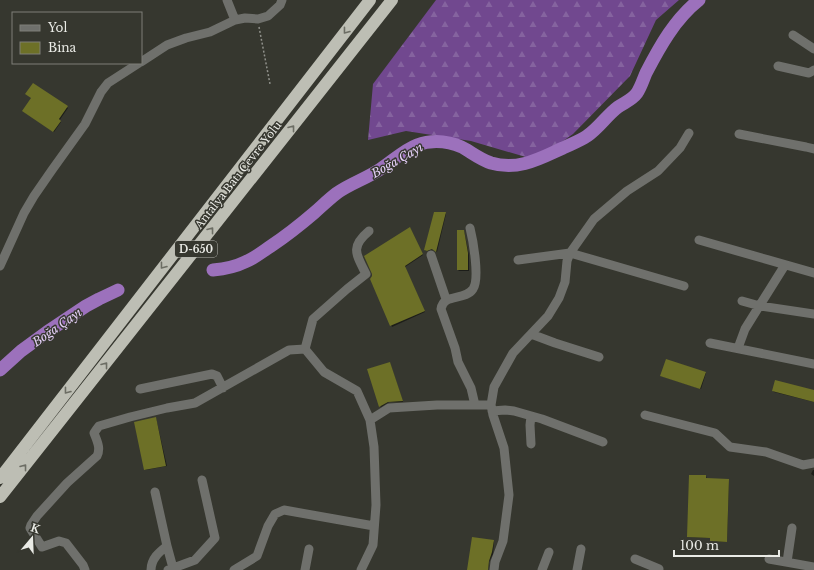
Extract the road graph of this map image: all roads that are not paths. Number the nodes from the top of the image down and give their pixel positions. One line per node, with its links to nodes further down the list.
1 (227, 0): 5 (street)
2 (282, 0): 5 (street)
3 (370, 0): 45 (highway, Antalya Batı Çevre Yolu, one-way to 45)
4 (392, 0): 48 (highway, Antalya Batı Çevre Yolu / D-650, one-way to 4)
5 (235, 20): 8 (street)
6 (793, 35): 7 (street)
7 (814, 49)
8 (142, 61)
9 (137, 64): 22 (street)
10 (778, 66): 11 (street)
11 (814, 70)
12 (689, 133): 18 (street)
13 (739, 134): 14 (street)
14 (814, 149)
15 (470, 228): 25 (street)
16 (369, 231): 32 (street)
17 (699, 240): 21 (street)
18 (570, 253): 20 (street); 24 (street); 29 (street)
19 (431, 256): 25 (street)
20 (518, 260)
21 (785, 265): 23 (street); 27 (street)
22 (0, 266)
23 (814, 273)
24 (684, 286)
25 (446, 299): 37 (street)
26 (742, 301): 27 (street)
27 (760, 306): 28 (street); 31 (street)
28 (814, 314)
29 (531, 334): 33 (street); 38 (street)
30 (710, 343): 31 (street)
31 (738, 348): 34 (street)
32 (305, 349): 35 (street); 41 (street)
33 (599, 357)
34 (814, 364)
35 (223, 388): 36 (street); 60 (street)
36 (140, 389)
37 (475, 405): 38 (street); 41 (street)
38 (492, 408): 39 (street); 65 (street)
39 (531, 416): 42 (street); 43 (street)
40 (645, 416): 44 (street)
41 (370, 420): 49 (street)
42 (603, 442)
43 (531, 444)
44 (814, 463)
45 (0, 478)
46 (202, 480): 59 (street)
47 (155, 492): 51 (street)
48 (0, 497)
49 (374, 526): 62 (street); 64 (street)
50 (792, 528): 57 (street)
51 (167, 546): 59 (street); 61 (street)
52 (309, 549): 63 (street)
53 (581, 549): 67 (street)
54 (549, 552): 66 (street)
55 (635, 559): 68 (street)
56 (769, 559): 57 (street)
57 (787, 562): 58 (street)
58 (814, 567)
59 (170, 569)
60 (85, 570)
61 (151, 570)
62 (234, 570)
63 (305, 570)
64 (361, 570)
65 (494, 570)
66 (542, 570)
67 (577, 570)
68 (658, 570)

